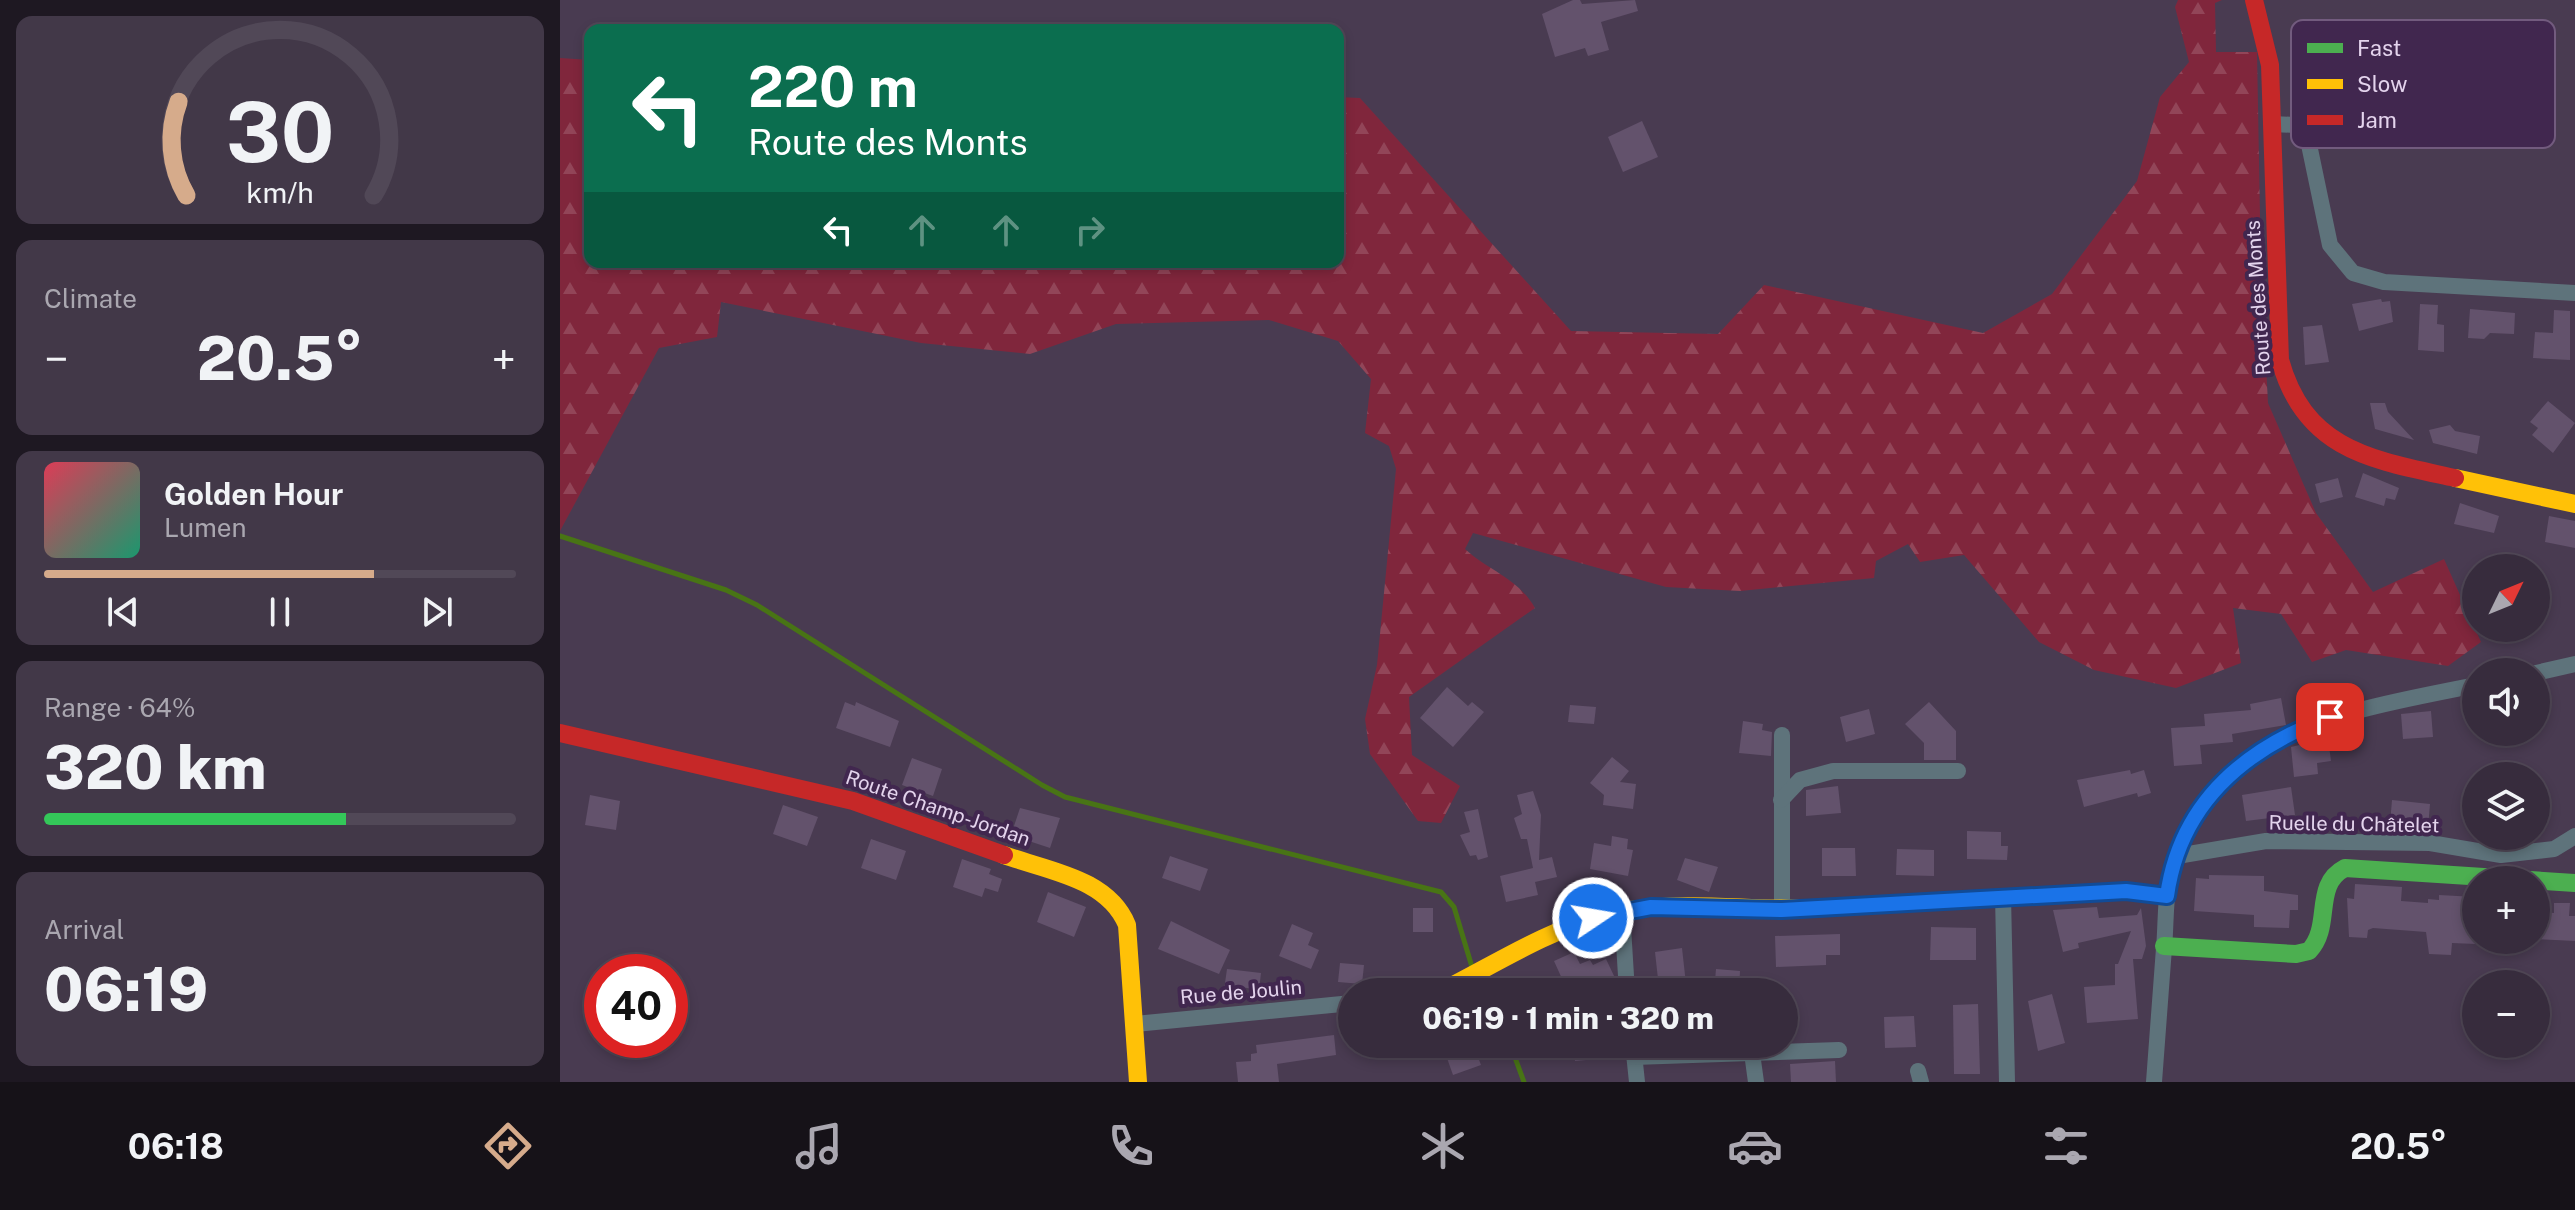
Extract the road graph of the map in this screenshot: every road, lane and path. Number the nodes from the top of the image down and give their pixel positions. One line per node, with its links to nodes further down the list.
1 (2254, 0): 2 (street, Route des Monts)
2 (2272, 124): 3 (street); 6 (street, Route des Monts)
3 (2291, 125)
4 (2310, 148): 5 (street)
5 (2575, 293)
6 (2575, 504)
7 (2575, 664): 8 (street)
8 (2550, 670)
9 (2462, 688): 15 (street)
10 (560, 733): 25 (street, Route Champ-Jordan)
11 (1782, 735): 13 (street)
12 (1958, 771): 13 (street)
13 (1781, 800): 19 (street)
14 (2575, 836): 15 (street, Ruelle du Châtelet)
15 (2177, 856): 18 (street)
16 (2575, 883): 21 (street)
17 (2003, 896): 18 (street); 19 (street); 33 (street)
18 (2167, 896): 21 (street)
19 (1782, 910): 20 (street)
20 (1622, 911): 22 (street); 23 (street)
21 (2164, 946): 34 (street)
22 (1473, 978)
23 (1626, 978)
24 (1338, 1004): 25 (street, Rue de Joulin)
25 (1135, 1024): 30 (street, Route Champ-Jordan)
26 (1839, 1050): 27 (street)
27 (1798, 1051)
28 (1635, 1058): 31 (street)
29 (1753, 1058): 32 (street)
30 (1138, 1082)
31 (1637, 1082)
32 (1756, 1082)
33 (2007, 1082)
34 (2154, 1082)

